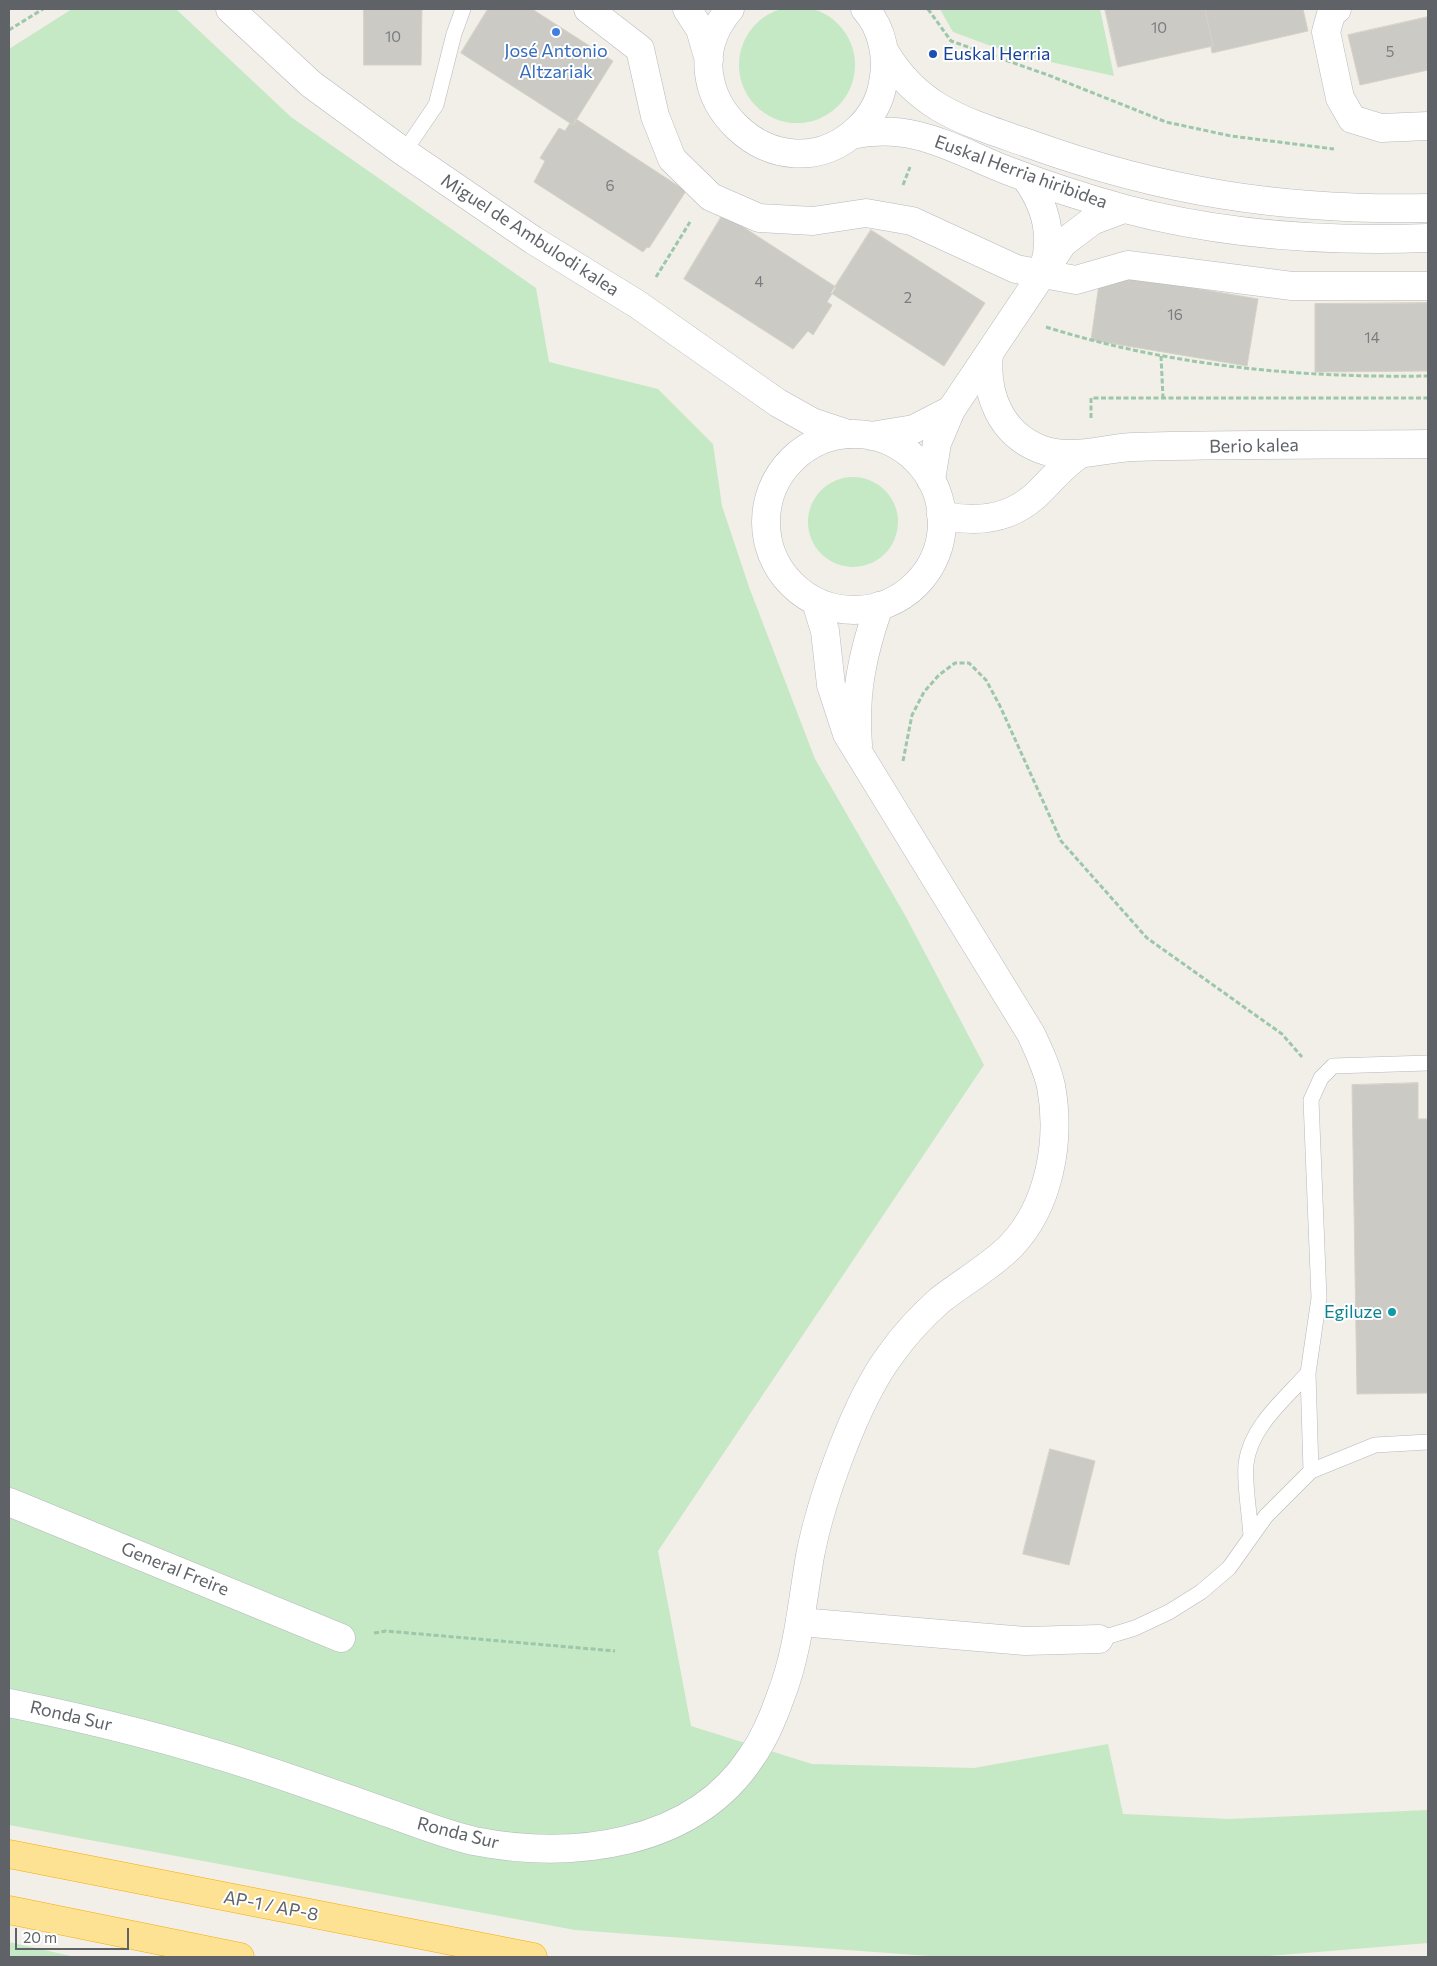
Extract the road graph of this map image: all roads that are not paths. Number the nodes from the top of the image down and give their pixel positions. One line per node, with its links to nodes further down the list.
1 (230, 9): 12 (street, Miguel de Ambulodi kalea)
2 (463, 9): 12 (lane)
3 (588, 9): 17 (street)
4 (687, 9): 9 (street)
5 (730, 9): 9 (street)
6 (1337, 9): 10 (street)
7 (868, 10): 8 (street)
8 (885, 52): 11 (street); 14 (street, Euskal Herria hiribidea)
9 (709, 60): 11 (street)
10 (1428, 126)
11 (851, 135): 13 (street, Euskal Herria hiribidea)
12 (404, 152): 21 (street, Miguel de Ambulodi kalea)
13 (1026, 177): 15 (street, Euskal Herria hiribidea); 17 (street)
14 (1428, 208)
15 (1124, 209): 16 (street, Euskal Herria hiribidea); 17 (street)
16 (1428, 238)
17 (1042, 274): 18 (street); 19 (street)
18 (1428, 286)
19 (989, 354): 20 (street); 23 (street, Berio kalea)
20 (951, 410): 21 (street); 24 (street)
21 (859, 435): 24 (street); 26 (street)
22 (1428, 444): 23 (street, Berio kalea)
23 (1080, 454): 25 (street, Berio kalea)
24 (931, 480): 25 (street)
25 (941, 516): 27 (street)
26 (816, 602): 27 (street); 28 (street, Ronda Sur)
27 (879, 606): 28 (street)
28 (859, 757): 35 (street, Ronda Sur)
29 (1428, 1063): 30 (lane)
30 (1308, 1373): 32 (lane); 34 (lane)
31 (1428, 1442): 32 (lane)
32 (1311, 1471): 34 (lane)
33 (9, 1502): 36 (street, General Freire)
34 (1251, 1537): 37 (lane)
35 (800, 1622): 37 (street); 38 (street, Ronda Sur)
36 (342, 1638)
37 (1098, 1639)
38 (9, 1703)
39 (9, 1854): 42 (highway, AP-1 / AP-8)
40 (9, 1910): 41 (highway)
41 (240, 1957)
42 (532, 1957)

